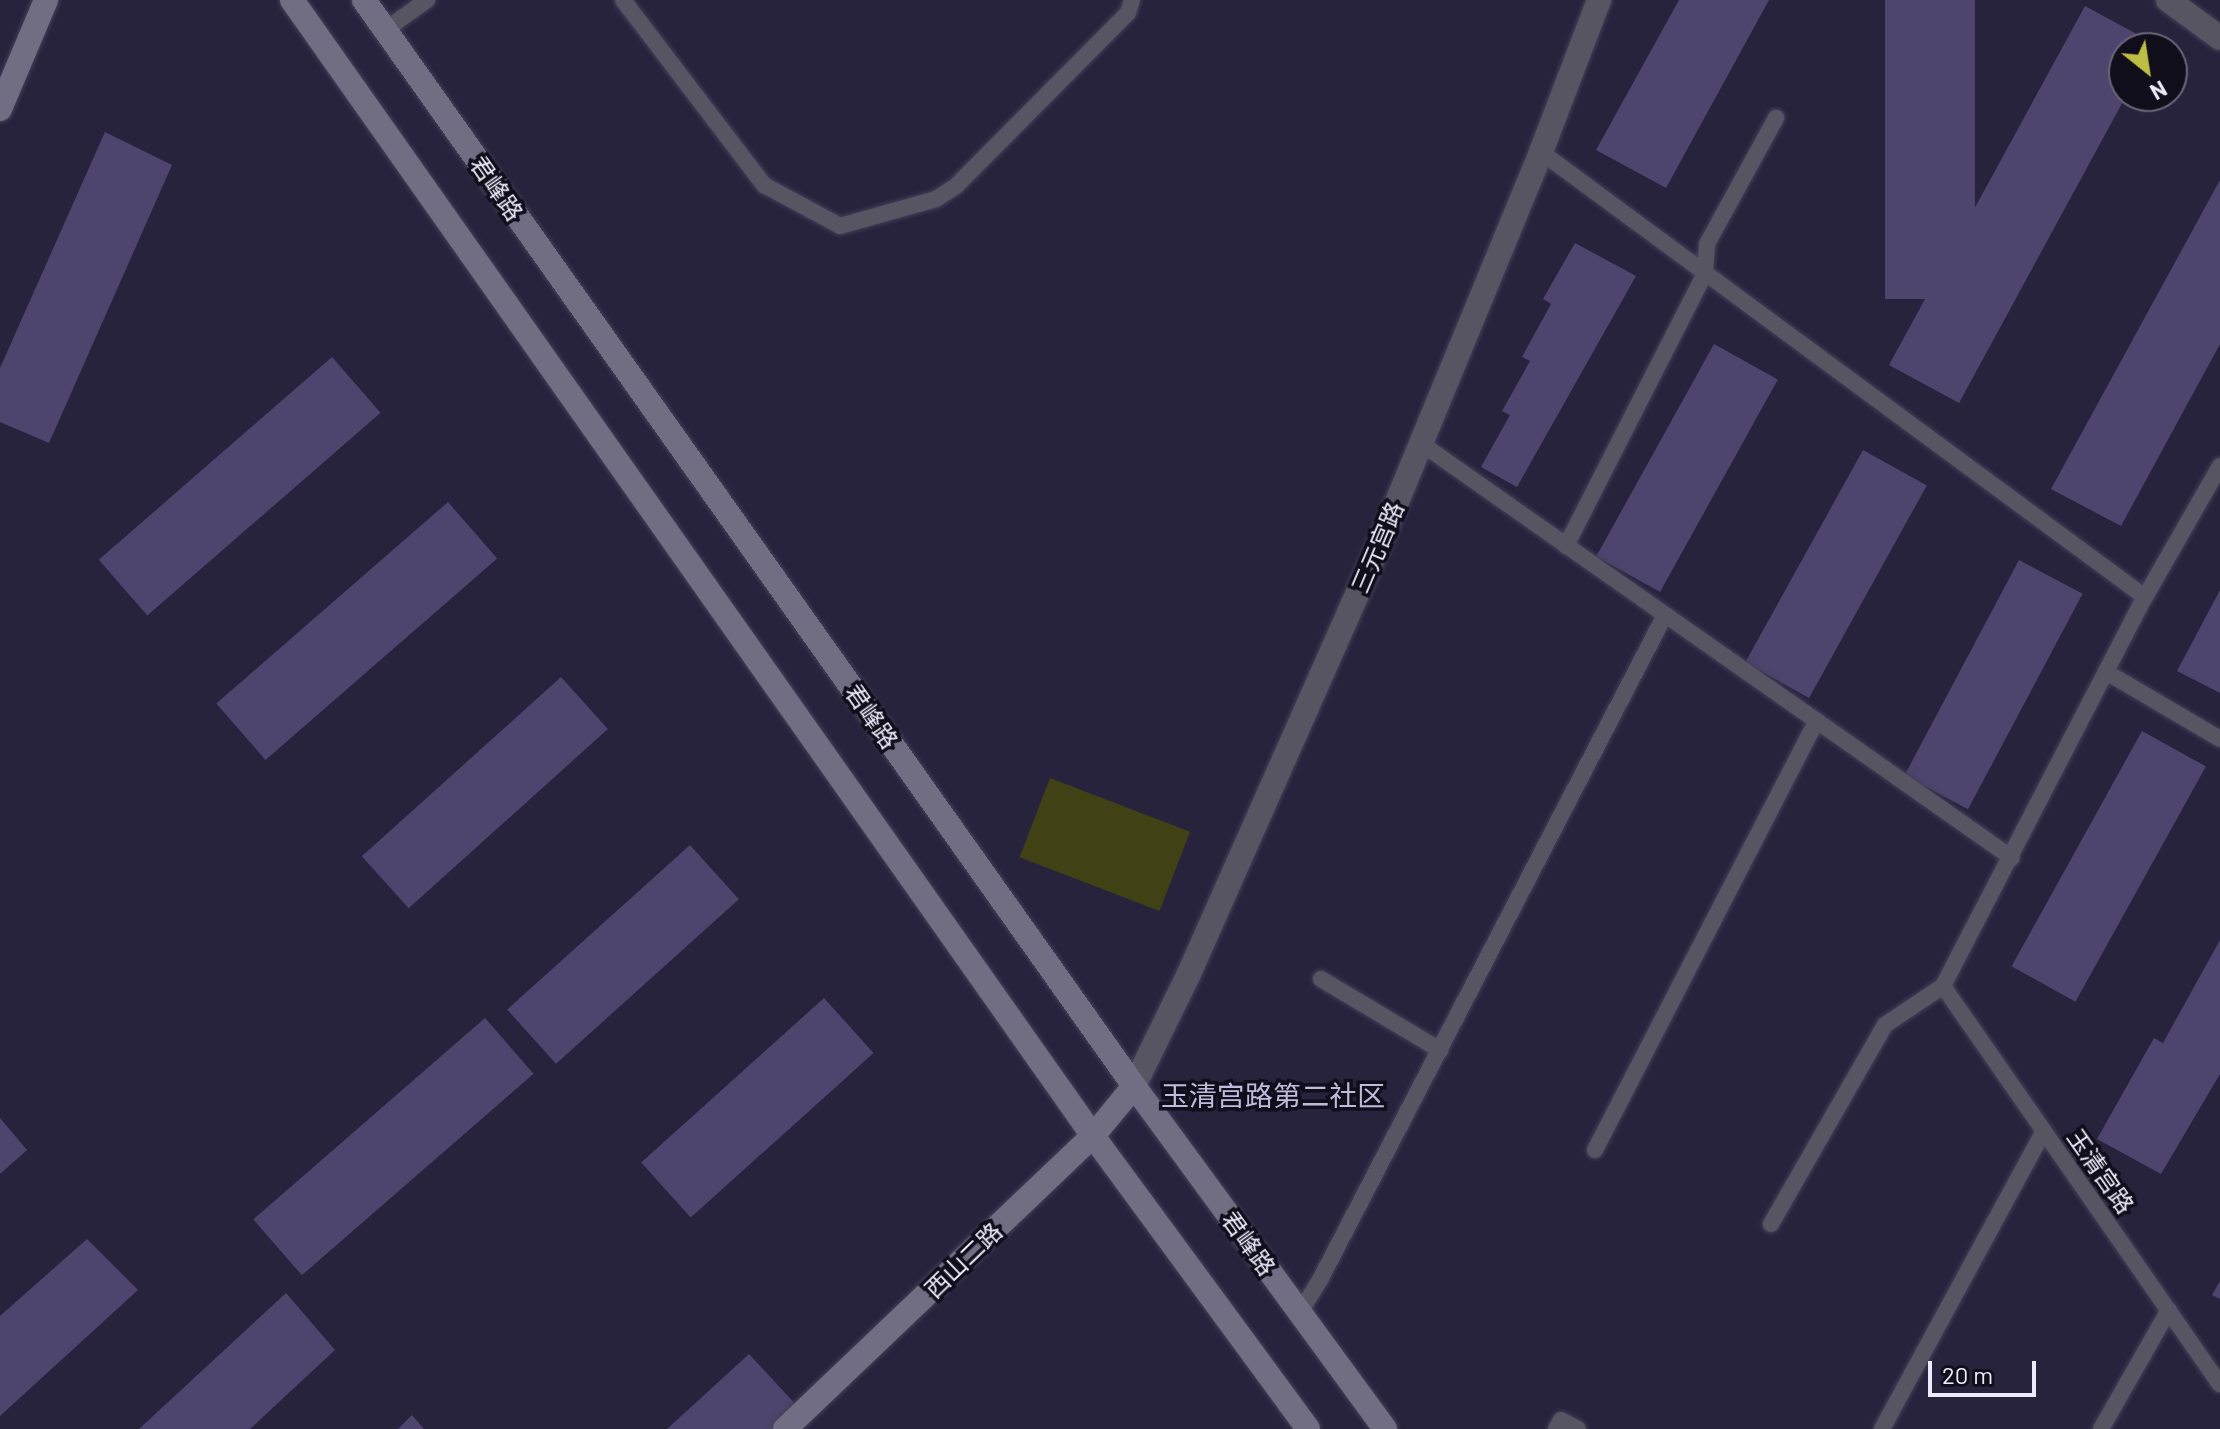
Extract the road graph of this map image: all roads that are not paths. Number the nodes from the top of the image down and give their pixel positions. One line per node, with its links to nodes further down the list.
1 (46, 0): 11 (main road)
2 (292, 0): 29 (main road)
3 (364, 0): 9 (main road, 君峰路)
4 (427, 0): 9 (lane)
5 (623, 0): 6 (lane)
6 (1132, 0)
7 (1599, 0): 13 (street, 三元宫路)
8 (2168, 0): 10 (street)
9 (385, 30): 27 (main road, 君峰路)
10 (2220, 38)
11 (0, 109)
12 (1776, 118): 14 (lane)
13 (1541, 152): 14 (lane); 15 (street, 三元宫路)
14 (1705, 273): 17 (lane); 18 (lane)
15 (1419, 442): 17 (lane); 27 (street, 三元宫路)
16 (2220, 466): 18 (lane)
17 (1566, 546): 19 (lane)
18 (2145, 597): 20 (lane)
19 (1665, 615): 21 (lane); 26 (lane)
20 (2106, 672): 22 (lane); 23 (lane)
21 (1816, 721): 23 (lane); 30 (lane)
22 (2220, 739)
23 (2012, 858): 25 (lane)
24 (1321, 979): 26 (lane)
25 (1943, 986): 28 (lane, 玉清宫路); 31 (lane)
26 (1440, 1050): 33 (lane)
27 (1134, 1086): 29 (main road, 西山二路); 33 (main road, 君峰路)
28 (2044, 1131): 32 (lane, 玉清宫路); 40 (lane)
29 (1093, 1136): 35 (main road, 西山二路); 36 (main road)
30 (1595, 1150)
31 (1771, 1224)
32 (2169, 1310): 34 (lane, 玉清宫路); 41 (lane)
33 (1300, 1312): 37 (main road, 君峰路)
34 (2220, 1384)
35 (785, 1429)
36 (1308, 1429)
37 (1385, 1429)
38 (1556, 1429): 39 (lane)
39 (1578, 1429)
40 (1882, 1429)
41 (2101, 1429)

